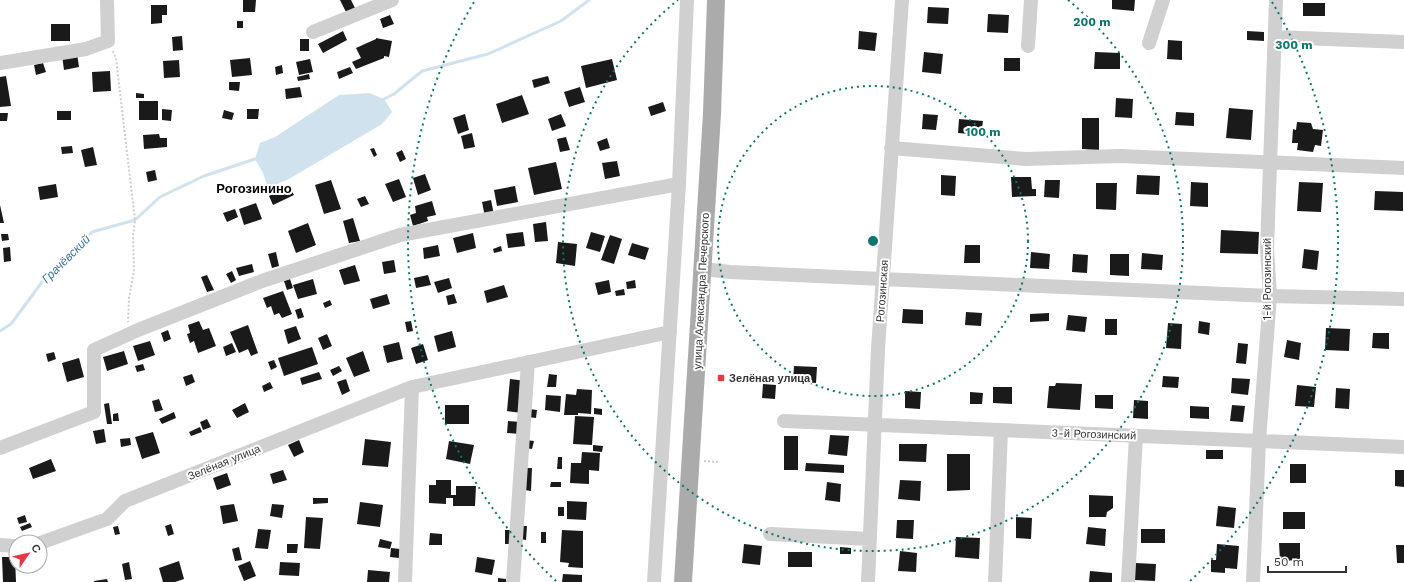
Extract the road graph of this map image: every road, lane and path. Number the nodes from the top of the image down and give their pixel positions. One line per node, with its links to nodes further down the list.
1 (107, 0): 11 (street)
2 (392, 0): 9 (street)
3 (687, 0): 19 (street)
4 (716, 0): 20 (main road, улица Александра Печерского)
5 (902, 0): 16 (street, Рогозинская)
6 (1031, 0): 14 (street)
7 (1164, 0): 13 (street)
8 (1276, 0): 10 (street, 1-й Рогозинский)
9 (313, 32)
10 (1275, 37): 12 (street); 17 (street, 1-й Рогозинский)
11 (108, 41): 15 (street); 25 (path)
12 (1404, 42)
13 (1149, 43)
14 (1028, 46)
15 (0, 63)
16 (891, 148): 17 (street); 21 (street, Рогозинская)
17 (1270, 162): 18 (street); 22 (street, 1-й Рогозинский)
18 (1404, 168)
19 (678, 184): 24 (street); 25 (street)
20 (703, 269): 21 (street); 43 (main road, улица Александра Печерского)
21 (882, 279): 22 (street); 29 (street, Рогозинская)
22 (1270, 296): 23 (street); 32 (street, 1-й Рогозинский)
23 (1404, 299)
24 (670, 332): 26 (street, Зелёная улица); 42 (street)
25 (127, 335): 34 (street)
26 (528, 362): 27 (street, Зелёная улица); 41 (street)
27 (412, 387): 38 (street, Зелёная улица); 40 (street)
28 (784, 421): 29 (street, 3-й Рогозинский)
29 (875, 425): 30 (street, 3-й Рогозинский); 39 (street, Рогозинская)
30 (1000, 430): 31 (street, 3-й Рогозинский); 45 (street)
31 (1136, 436): 32 (street, 3-й Рогозинский); 46 (street)
32 (1259, 441): 33 (street, 3-й Рогозинский); 47 (street, 1-й Рогозинский)
33 (1404, 447)
34 (0, 448)
35 (704, 461): 36 (path)
36 (718, 462)
37 (770, 534): 39 (street)
38 (48, 539)
39 (870, 539): 44 (street, Рогозинская)
40 (405, 582)
41 (513, 582)
42 (654, 582)
43 (683, 582)
44 (868, 582)
45 (995, 582)
46 (1128, 582)
47 (1253, 582)

